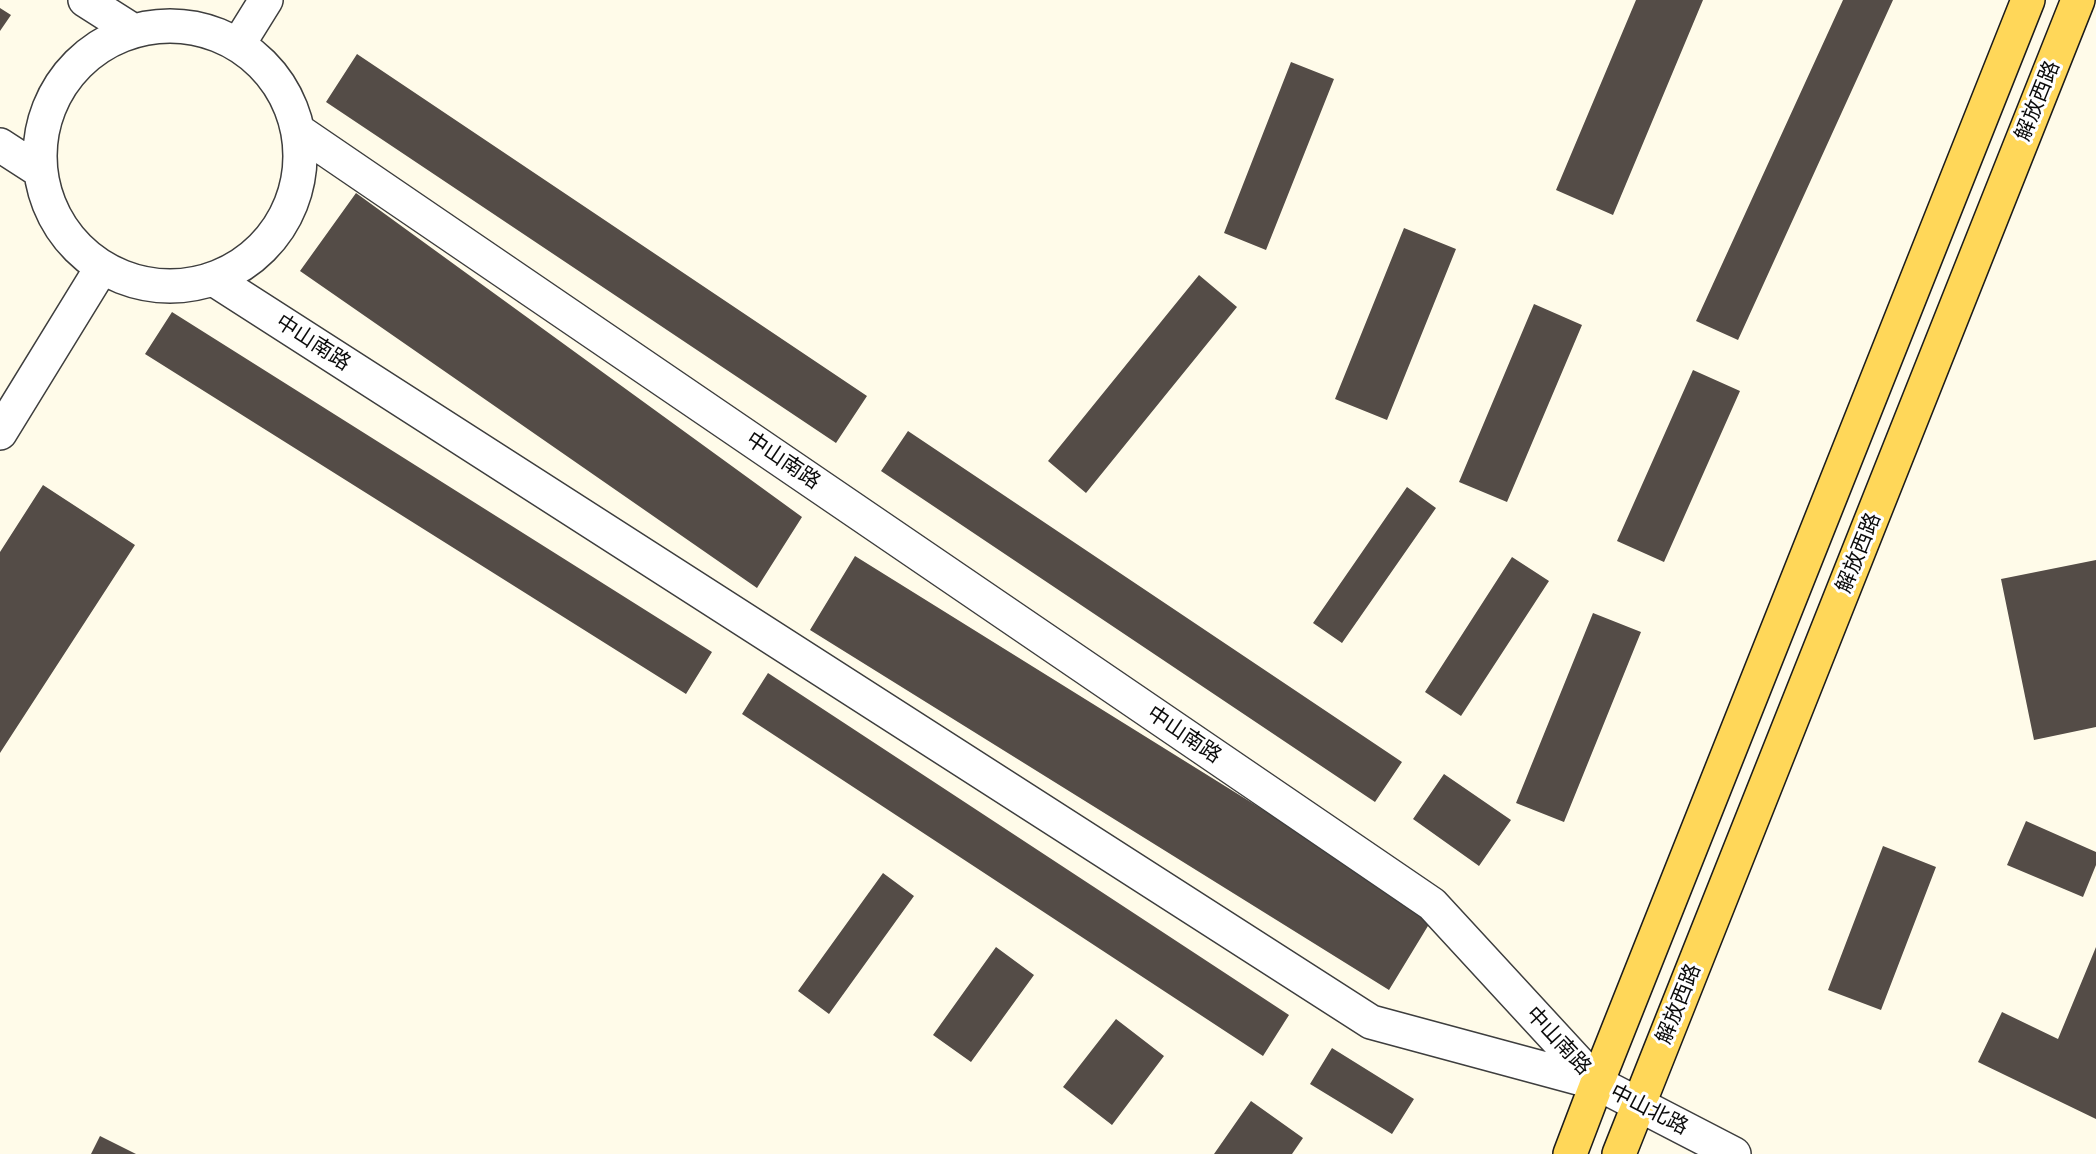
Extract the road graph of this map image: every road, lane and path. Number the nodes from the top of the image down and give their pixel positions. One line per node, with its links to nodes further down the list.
1 (85, 0): 5 (street)
2 (266, 0): 6 (street)
3 (2028, 0): 13 (main road)
4 (2078, 0): 14 (main road, 解放西路)
5 (132, 30): 6 (street); 9 (street)
6 (238, 45): 7 (street)
7 (300, 132): 11 (street); 13 (street, 中山南路)
8 (0, 145): 9 (street)
9 (40, 171): 10 (street)
10 (102, 267): 11 (street); 12 (street)
11 (215, 280): 13 (street, 中山南路)
12 (0, 434)
13 (1597, 1083): 14 (street, 中山北路); 15 (main road)
14 (1639, 1105): 16 (main road, 解放西路); 17 (street, 中山北路)
15 (1570, 1154)
16 (1619, 1154)
17 (1734, 1154)

